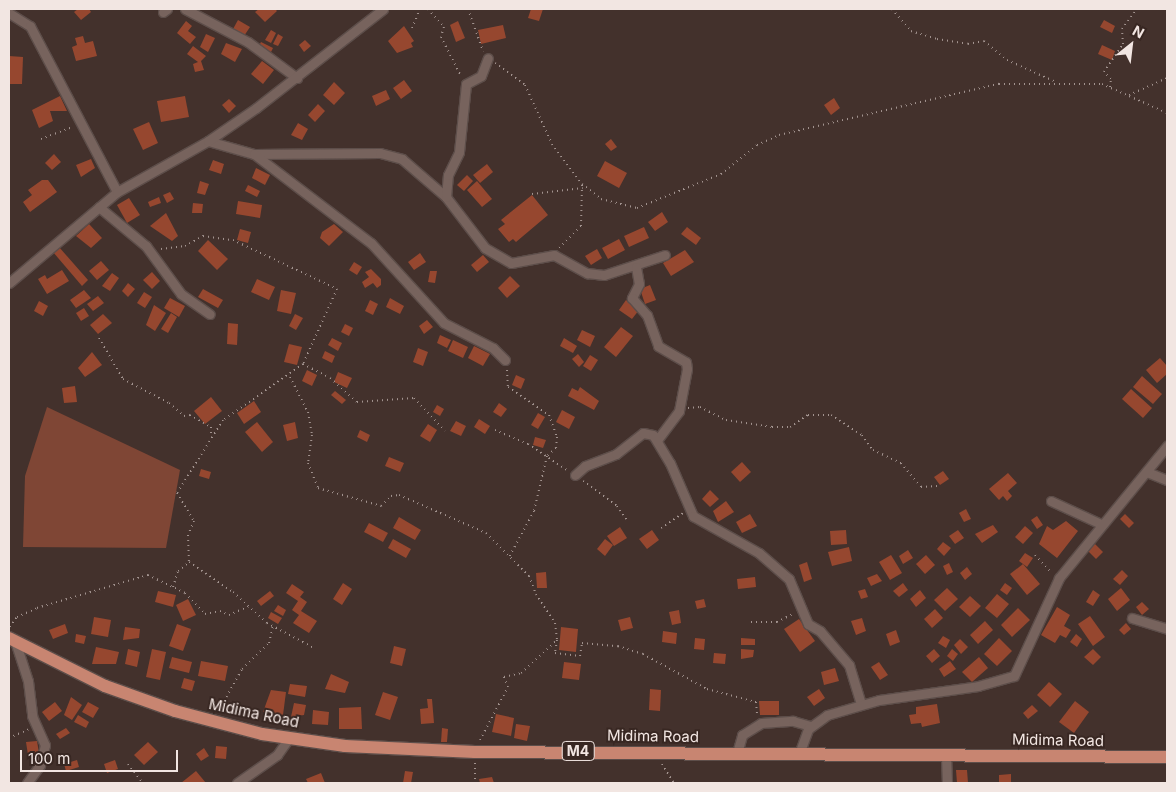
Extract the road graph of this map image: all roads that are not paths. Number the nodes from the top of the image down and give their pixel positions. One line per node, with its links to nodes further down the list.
1 (185, 9): 5 (street)
2 (383, 9): 5 (street)
3 (9, 13): 8 (street)
4 (488, 58): 9 (street)
5 (297, 78): 6 (street)
6 (208, 141): 7 (street); 8 (street)
7 (254, 154): 9 (street); 15 (street)
8 (117, 192): 10 (street)
9 (446, 197): 12 (street)
10 (99, 207): 13 (street); 14 (street)
11 (665, 255): 12 (street)
12 (636, 267): 16 (street)
13 (9, 283)
14 (210, 314)
15 (505, 360)
16 (657, 440): 19 (street); 26 (street)
17 (1167, 446): 18 (street)
18 (1147, 472): 20 (street); 22 (street)
19 (575, 475)
20 (1167, 480)
21 (1051, 500): 22 (street)
22 (1101, 524): 26 (street)
23 (1132, 618): 24 (street)
24 (1167, 629)
25 (12, 640): 28 (main road, Midima Road / M4); 33 (street)
26 (861, 704): 27 (street)
27 (811, 726): 29 (street); 30 (street)
28 (289, 738): 29 (main road, Midima Road / M4); 34 (street)
29 (736, 753): 30 (main road, Midima Road / M4)
30 (798, 754): 31 (main road, Midima Road / M4)
31 (946, 755): 32 (main road, Midima Road / M4); 35 (street)
32 (1167, 757)
33 (26, 783)
34 (237, 783)
35 (947, 783)

